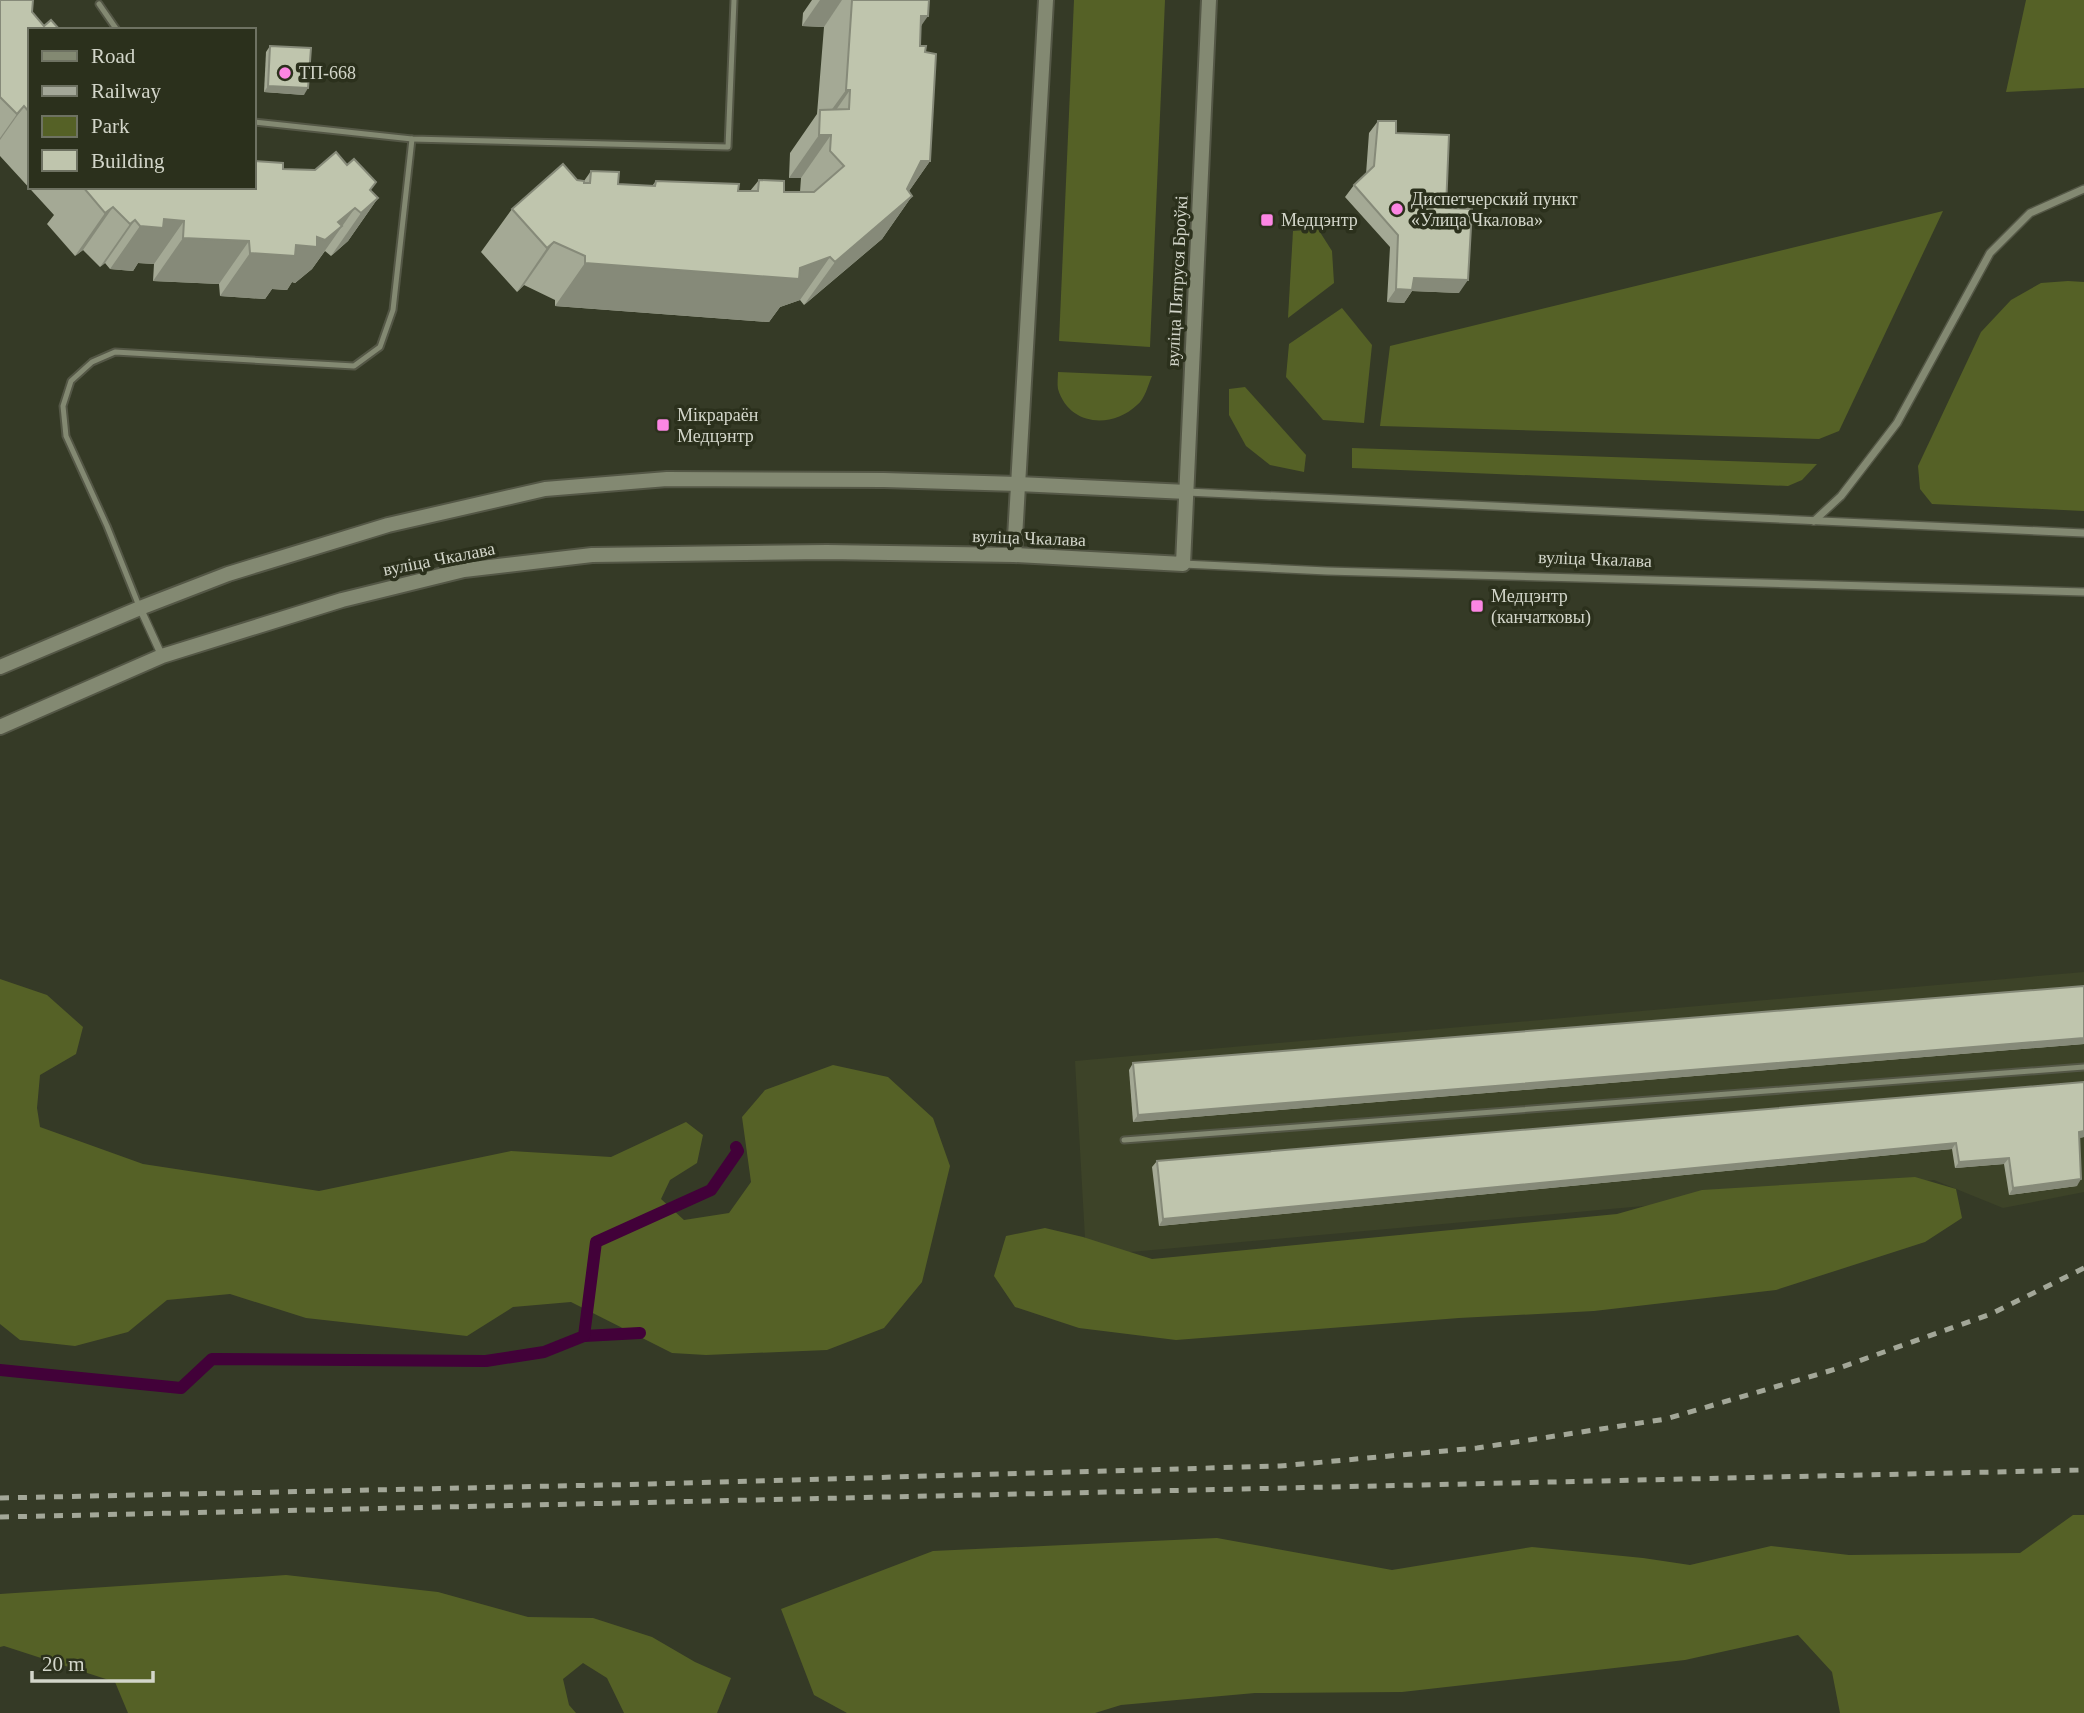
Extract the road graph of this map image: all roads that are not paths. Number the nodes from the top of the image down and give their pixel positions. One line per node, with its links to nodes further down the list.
1 (734, 0): 7 (lane)
2 (1046, 0): 9 (main road)
3 (1209, 0): 10 (main road, вуліца Пятруся Броўкі)
4 (99, 4): 5 (lane)
5 (116, 28)
6 (256, 122): 7 (lane)
7 (412, 139): 16 (lane)
8 (2084, 189): 11 (street)
9 (1018, 484): 10 (main road); 13 (main road); 16 (main road)
10 (1186, 492): 11 (street); 14 (main road, вуліца Пятруся Броўкі)
11 (1814, 521): 12 (street)
12 (2084, 533)
13 (1014, 555): 14 (main road, вуліца Чкалава); 17 (main road, вуліца Чкалава)
14 (1183, 564): 15 (street, вуліца Чкалава)
15 (2084, 592)
16 (140, 608): 17 (street); 18 (main road)
17 (162, 656): 19 (main road, вуліца Чкалава)
18 (0, 667)
19 (0, 727)
20 (2084, 1067): 21 (lane)
21 (1124, 1140)

